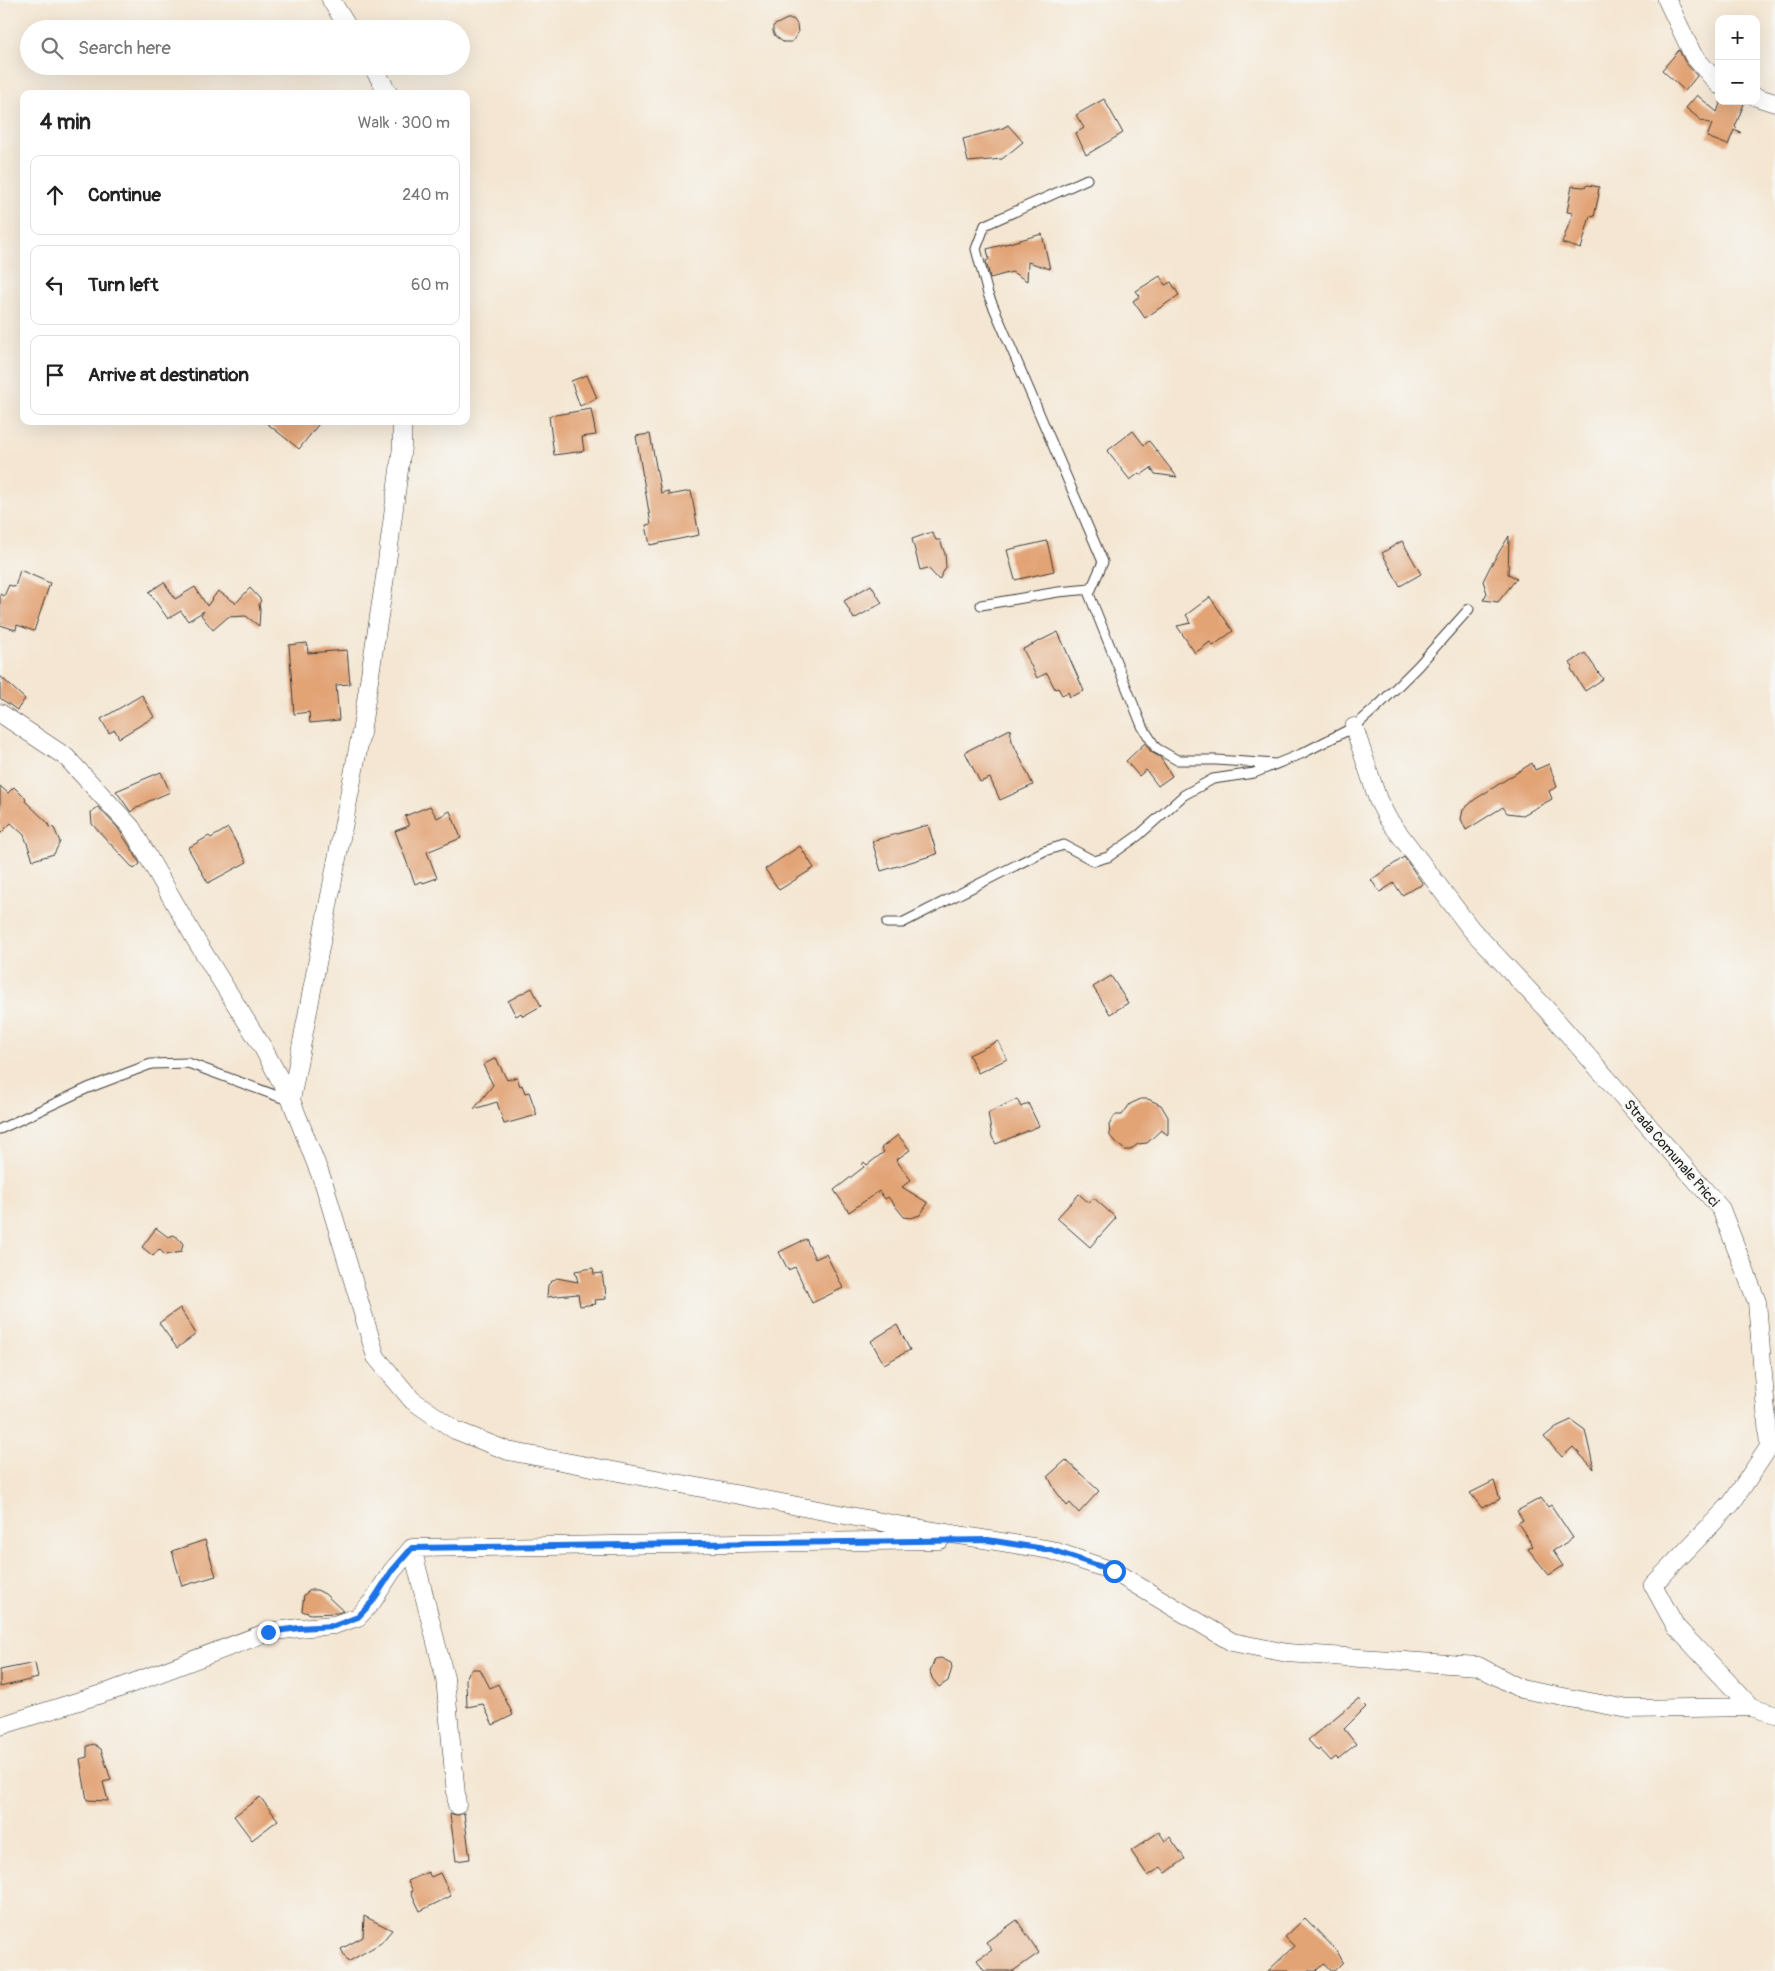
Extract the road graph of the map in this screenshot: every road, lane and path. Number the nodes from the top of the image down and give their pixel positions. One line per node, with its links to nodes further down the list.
1 (331, 0): 3 (street)
2 (1667, 0): 5 (street)
3 (343, 20)
4 (377, 75): 6 (street)
5 (1715, 80)
6 (387, 90)
7 (1760, 98): 8 (street)
8 (1775, 103)
9 (1088, 179): 11 (lane)
10 (402, 425): 18 (street)
11 (1091, 589): 12 (lane); 16 (lane)
12 (981, 605)
13 (1469, 609): 15 (lane)
14 (0, 714): 18 (street)
15 (1354, 727): 16 (lane); 22 (street, Strada Comunale Pricci)
16 (1276, 764): 17 (lane)
17 (887, 923)
18 (291, 1100): 19 (lane); 20 (street)
19 (0, 1129)
20 (988, 1540): 21 (street); 22 (street)
21 (412, 1548): 24 (street); 25 (street)
22 (1751, 1707): 23 (street)
23 (1775, 1714)
24 (0, 1726)
25 (457, 1806)

